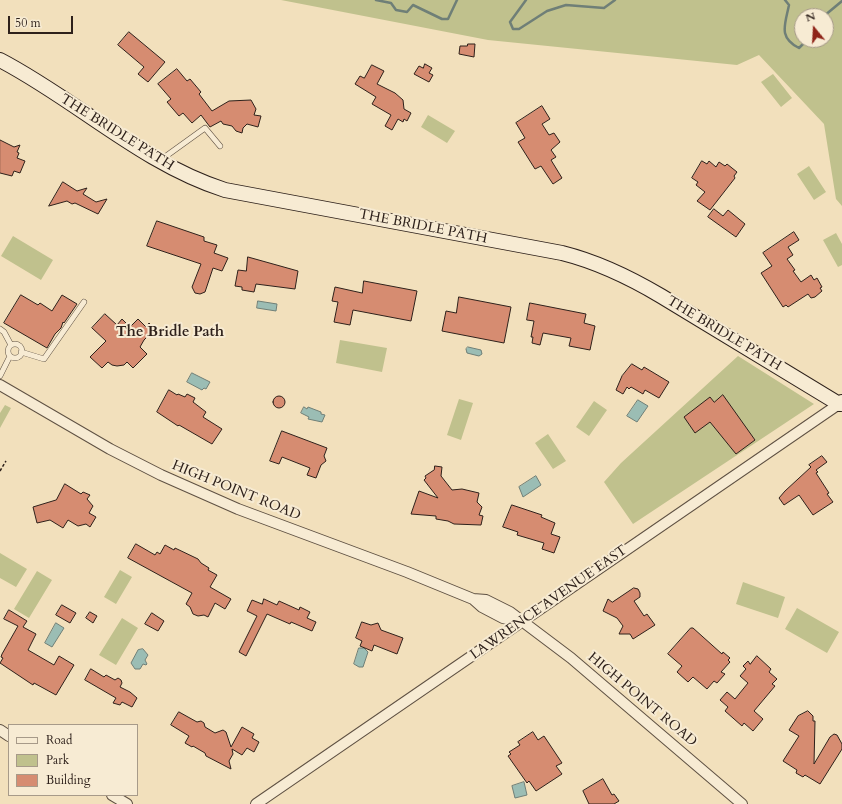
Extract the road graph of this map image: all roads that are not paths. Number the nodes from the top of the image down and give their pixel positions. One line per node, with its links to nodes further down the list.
1 (0, 60): 3 (street, THE BRIDLE PATH)
2 (220, 146): 3 (lane)
3 (159, 161): 11 (street, THE BRIDLE PATH)
4 (84, 302): 7 (lane)
5 (0, 330): 6 (lane)
6 (11, 345): 7 (lane); 8 (lane)
7 (21, 352): 8 (lane)
8 (10, 356): 9 (lane)
9 (0, 376)
10 (0, 385): 12 (street, HIGH POINT ROAD)
11 (841, 404): 12 (street, LAWRENCE AVENUE EAST)
12 (521, 622): 15 (street, LAWRENCE AVENUE EAST); 16 (street, HIGH POINT ROAD)
13 (114, 796): 14 (street)
14 (127, 804)
15 (256, 804)
16 (742, 804)

